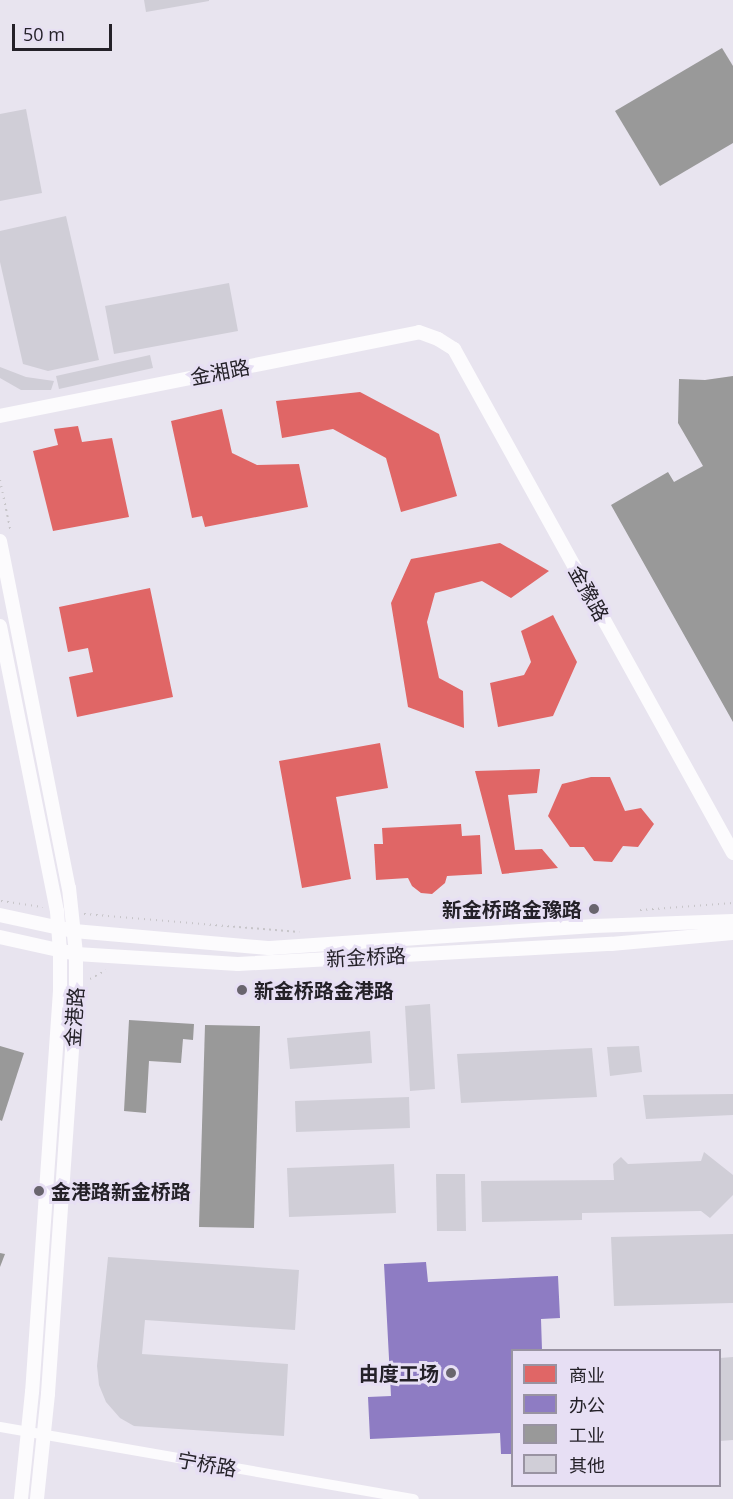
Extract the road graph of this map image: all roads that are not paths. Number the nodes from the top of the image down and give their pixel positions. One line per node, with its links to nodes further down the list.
1 (438, 339): 2 (street, 金湘路); 5 (street, 金豫路)
2 (0, 416)
3 (0, 541): 9 (street, 金港路)
4 (0, 626): 8 (street, 金港路)
5 (733, 853)
6 (0, 915): 8 (street, 新金桥路)
7 (733, 921): 9 (street, 新金桥路)
8 (51, 927): 9 (street, 新金桥路); 12 (street, 金港路)
9 (75, 931): 13 (street, 金港路)
10 (733, 933): 13 (street, 新金桥路)
11 (0, 937): 12 (street, 新金桥路)
12 (60, 952): 13 (street, 新金桥路); 15 (street, 金港路)
13 (76, 954): 16 (street, 金港路)
14 (0, 1427): 15 (street, 宁桥路)
15 (29, 1432): 16 (street, 宁桥路); 17 (street, 金港路)
16 (44, 1434): 18 (street, 金港路); 19 (street, 宁桥路)
17 (21, 1499)
18 (37, 1499)
19 (414, 1499)

